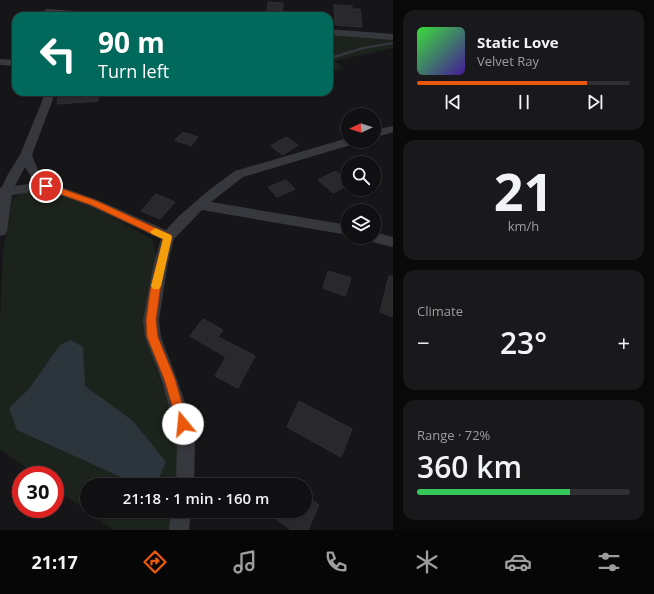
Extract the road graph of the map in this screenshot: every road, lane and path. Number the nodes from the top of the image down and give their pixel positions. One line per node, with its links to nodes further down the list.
1 (46, 11): 2 (street)
2 (58, 12)
3 (333, 32): 4 (street)
4 (393, 37)
5 (393, 43): 6 (lane)
6 (333, 58)
7 (0, 62): 8 (street)
8 (12, 63)
9 (48, 96): 13 (street)
10 (393, 129): 11 (street)
11 (381, 132)
12 (341, 144): 16 (street)
13 (26, 155): 14 (street); 15 (street)
14 (46, 186): 15 (street); 19 (street)
15 (3, 192): 18 (street)
16 (200, 205): 17 (street); 19 (street)
17 (341, 229)
18 (0, 231)
19 (168, 237): 22 (street)
20 (381, 239): 21 (street)
21 (393, 242)
22 (185, 478)
23 (181, 518): 24 (street)
24 (179, 530)

